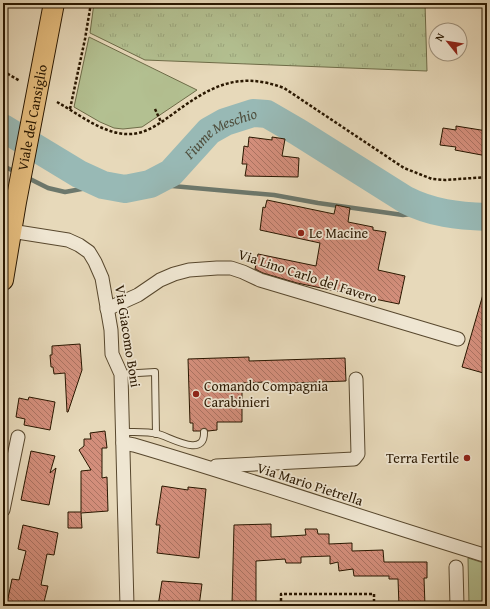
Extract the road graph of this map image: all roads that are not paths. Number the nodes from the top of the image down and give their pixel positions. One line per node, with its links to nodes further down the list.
1 (54, 3): 2 (main road, Viale del Cansiglio)
2 (11, 231): 3 (main road, Viale del Cansiglio); 4 (street, Via Giacomo Boni)
3 (3, 280)
4 (108, 309): 5 (street, Via Lino Carlo del Favero); 6 (street, Via Giacomo Boni)
5 (458, 339)
6 (121, 374): 9 (lane); 11 (street, Via Giacomo Boni)
7 (356, 379): 12 (street)
8 (204, 432): 9 (lane)
9 (156, 434): 11 (lane)
10 (18, 437): 13 (street)
11 (123, 438): 12 (street, Via Mario Pietrella); 16 (street, Via Giacomo Boni)
12 (206, 466): 14 (street, Via Mario Pietrella)
13 (3, 510)
14 (487, 556)
15 (456, 567): 17 (street)
16 (127, 606)
17 (457, 606)

